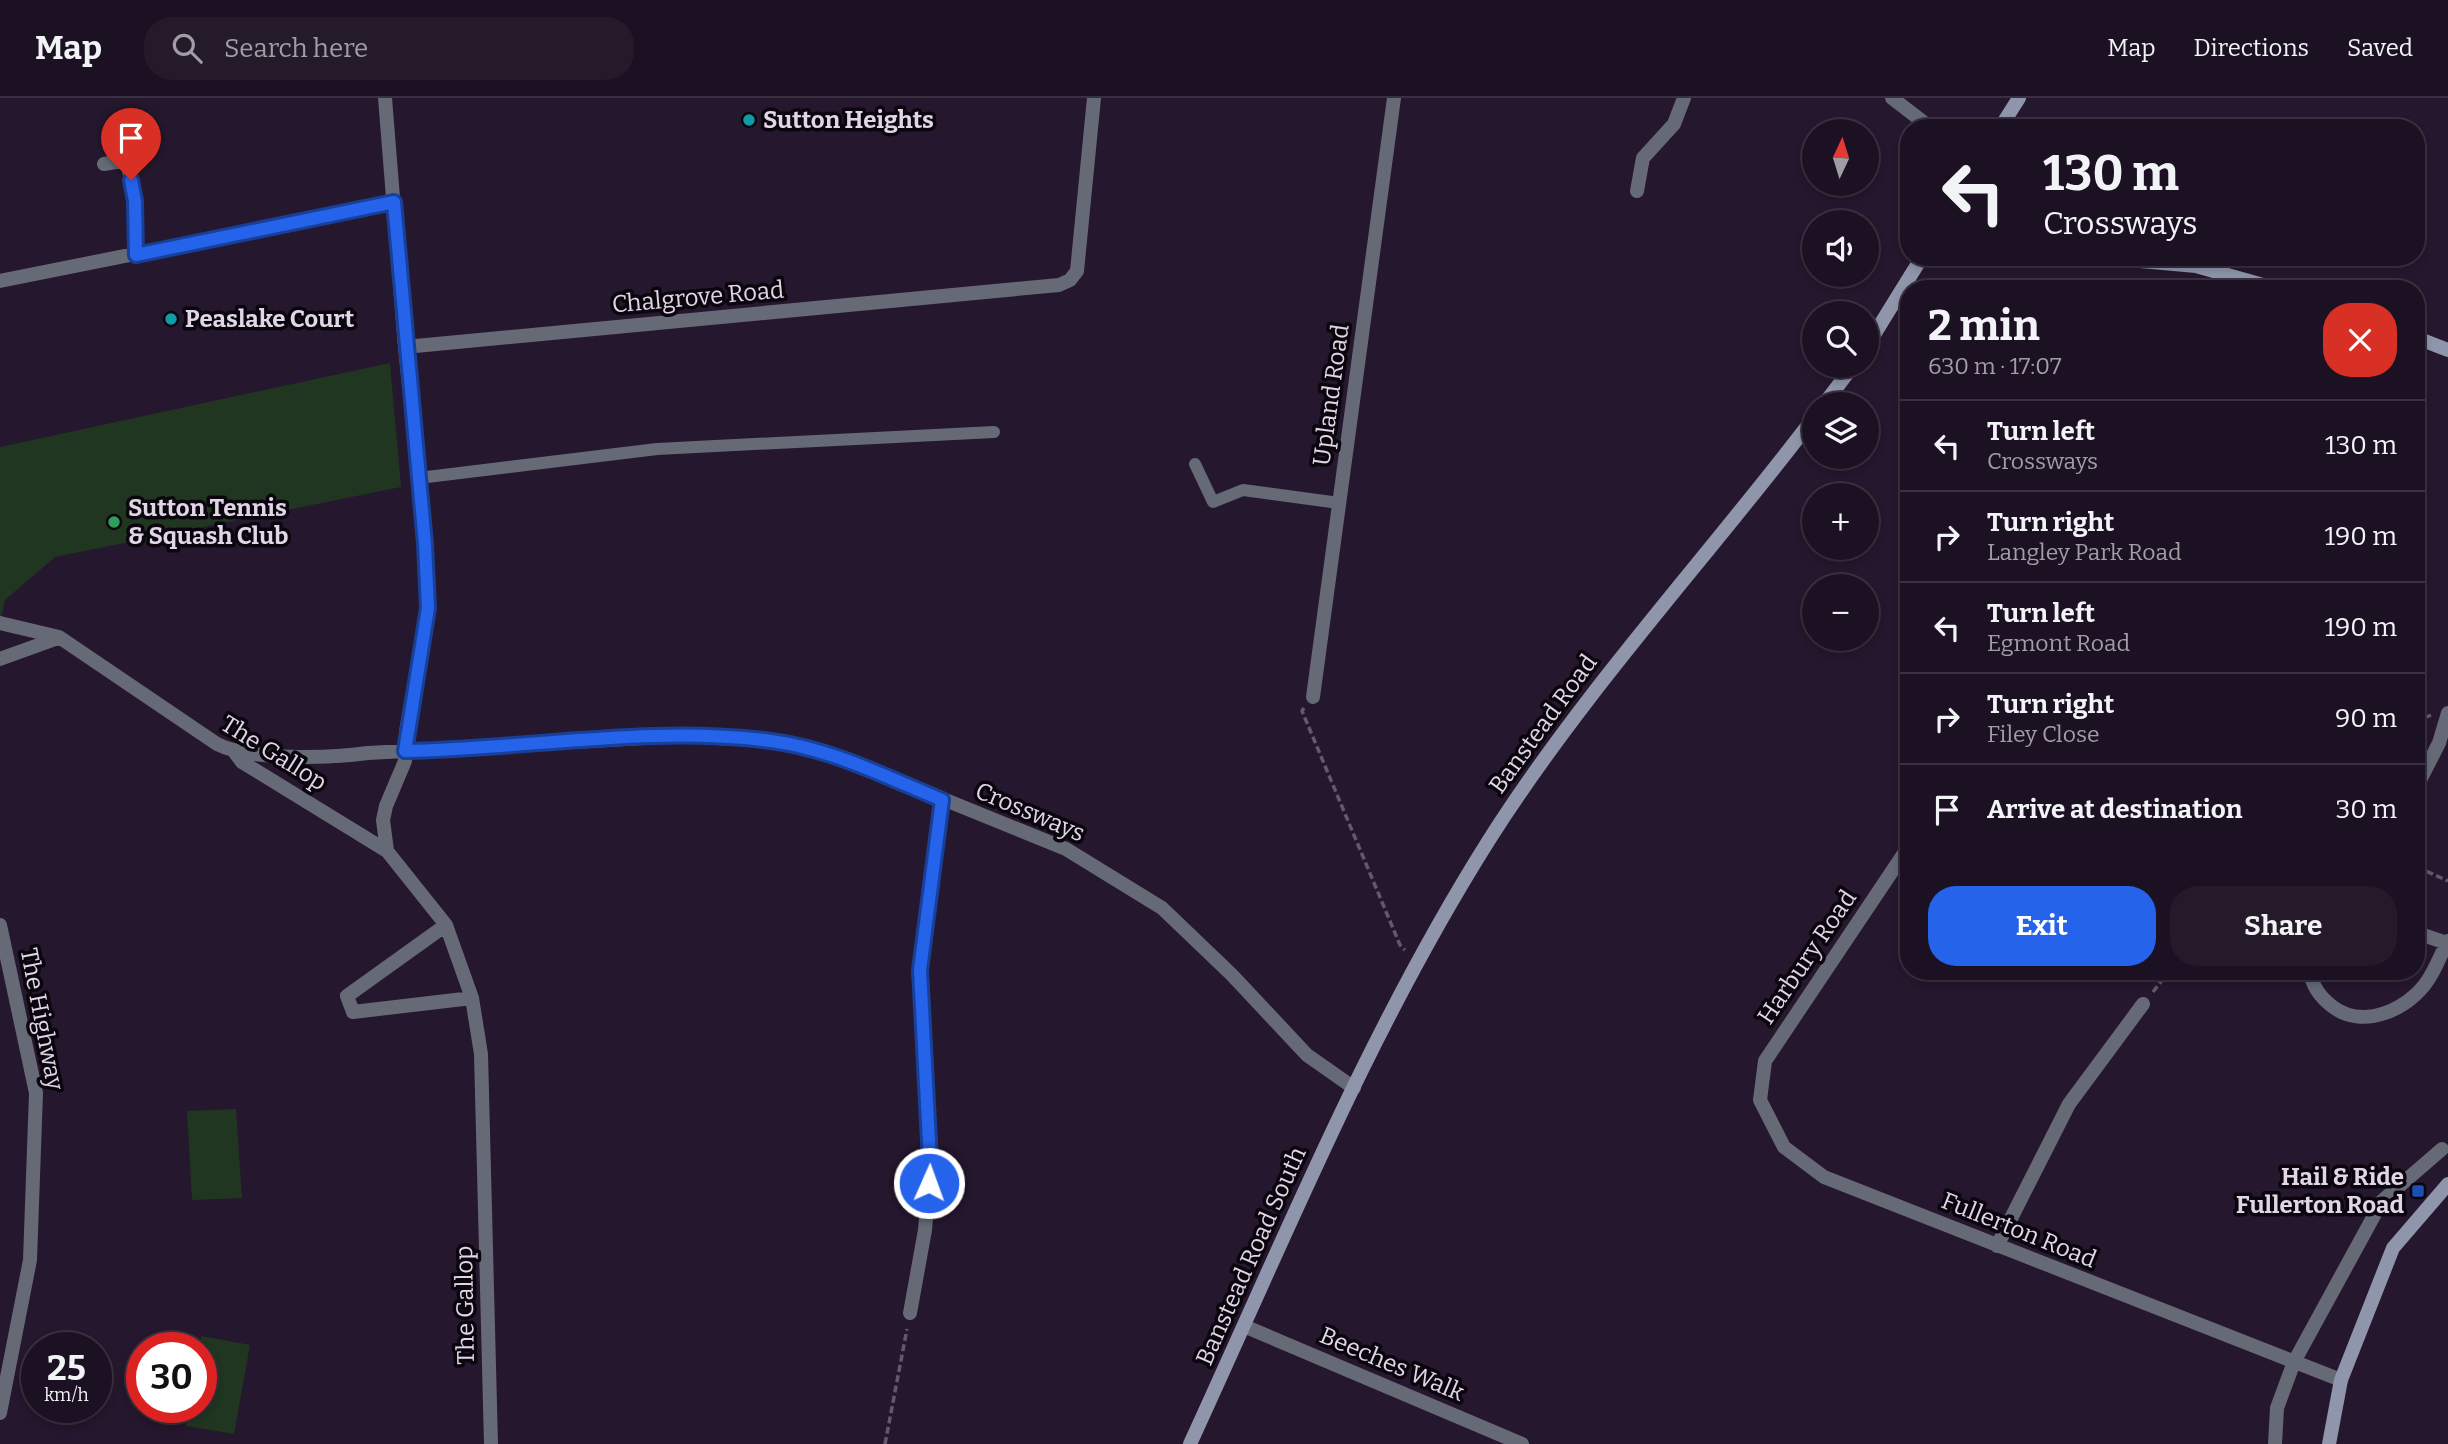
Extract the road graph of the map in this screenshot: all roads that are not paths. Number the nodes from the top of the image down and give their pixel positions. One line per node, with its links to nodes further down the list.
1 (385, 98): 13 (street)
2 (1094, 98): 21 (street, Chalgrove Road)
3 (1394, 98): 29 (street, Upland Road)
4 (1684, 98): 12 (street)
5 (1892, 98): 7 (street)
6 (2019, 98): 8 (street)
7 (1919, 119)
8 (2006, 119)
9 (121, 130): 10 (street)
10 (127, 160): 11 (street); 14 (street)
11 (104, 164)
12 (1637, 191)
13 (394, 202): 14 (street); 21 (street)
14 (136, 255): 17 (street)
15 (2196, 266): 16 (street)
16 (2244, 280)
17 (0, 281)
18 (1900, 293): 19 (street)
19 (1879, 327)
20 (2425, 341): 22 (street)
21 (405, 347): 28 (street)
22 (2448, 350)
23 (1844, 378): 24 (street)
24 (1833, 392)
25 (994, 432): 28 (lane)
26 (1802, 432): 48 (street, Banstead Road)
27 (1195, 464): 29 (lane)
28 (419, 478): 36 (street)
29 (1339, 503): 33 (street, Upland Road)
30 (0, 623): 31 (street, The Gallop)
31 (59, 637): 32 (street); 35 (street, The Gallop)
32 (0, 659)
33 (1313, 697)
34 (2448, 713): 37 (street)
35 (233, 750): 36 (street, Crossways); 39 (street, The Gallop)
36 (405, 751): 38 (street, Crossways); 39 (street)
37 (2425, 770)
38 (942, 800): 48 (street, Crossways); 53 (street)
39 (387, 851): 42 (street, The Gallop)
40 (1900, 860): 49 (street, Harbury Road)
41 (0, 925): 57 (street, The Highway)
42 (446, 925): 46 (street, The Gallop); 46 (street)
43 (2425, 935): 44 (street)
44 (2447, 942): 45 (street)
45 (2314, 980)
46 (472, 998): 58 (street, The Gallop)
47 (2143, 1004): 52 (street)
48 (1354, 1088): 54 (street, Banstead Road South)
49 (1760, 1100): 52 (street, Fullerton Road)
50 (2442, 1149): 55 (street)
51 (2448, 1184): 56 (street)
52 (1997, 1246): 55 (street, Fullerton Road)
53 (910, 1313)
54 (1244, 1326): 59 (street, Banstead Road South); 60 (street, Beeches Walk)
55 (2294, 1362): 56 (street, Fullerton Road); 61 (street)
56 (2341, 1380): 62 (street)
57 (0, 1413)
58 (491, 1444)
59 (1190, 1444)
60 (1522, 1444)
61 (2275, 1444)
62 (2329, 1444)

